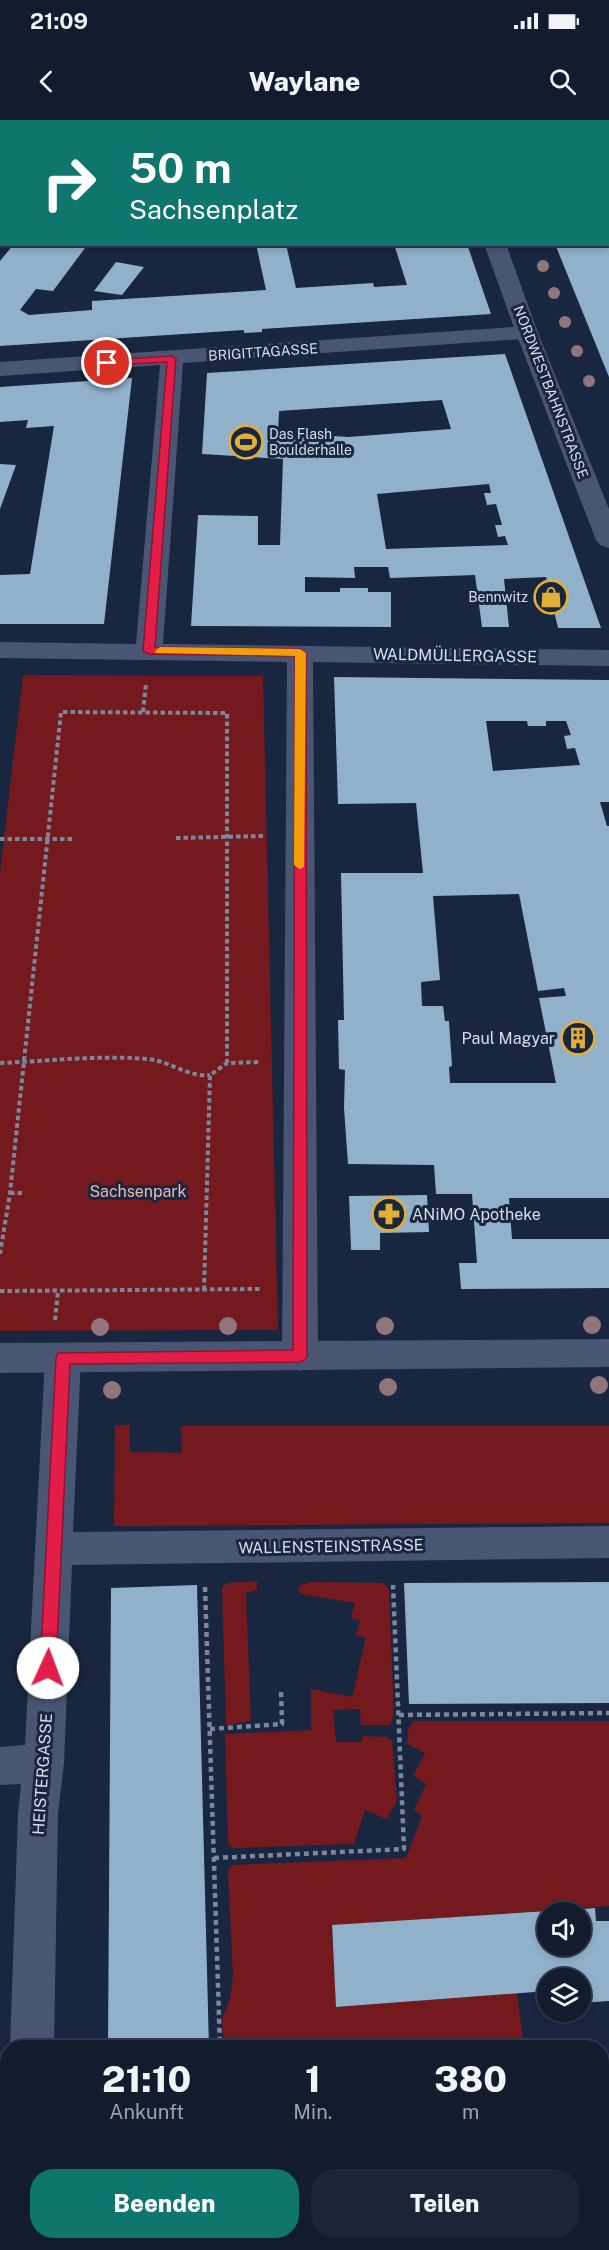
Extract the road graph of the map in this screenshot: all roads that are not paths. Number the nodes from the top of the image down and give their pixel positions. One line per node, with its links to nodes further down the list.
1 (496, 246): 2 (street, NORDWESTBAHNSTRASSE)
2 (527, 333): 3 (street, BRIGITTAGASSE); 5 (street, NORDWESTBAHNSTRASSE)
3 (172, 358): 4 (street, BRIGITTAGASSE); 6 (street)
4 (0, 369)
5 (609, 540)
6 (149, 651): 7 (street, WALDMÜLLERGASSE); 8 (street, WALDMÜLLERGASSE)
7 (300, 653): 9 (street, WALDMÜLLERGASSE); 11 (street)
8 (1, 656)
9 (609, 658)
10 (609, 1353): 11 (street)
11 (300, 1356): 13 (street)
12 (0, 1358): 13 (street)
13 (63, 1358): 15 (street, HEISTERGASSE)
14 (609, 1542): 15 (street, WALLENSTEINSTRASSE)
15 (53, 1549): 16 (street, HEISTERGASSE)
16 (44, 1763): 17 (street); 18 (street, HEISTERGASSE)
17 (0, 1766)
18 (32, 2040)

